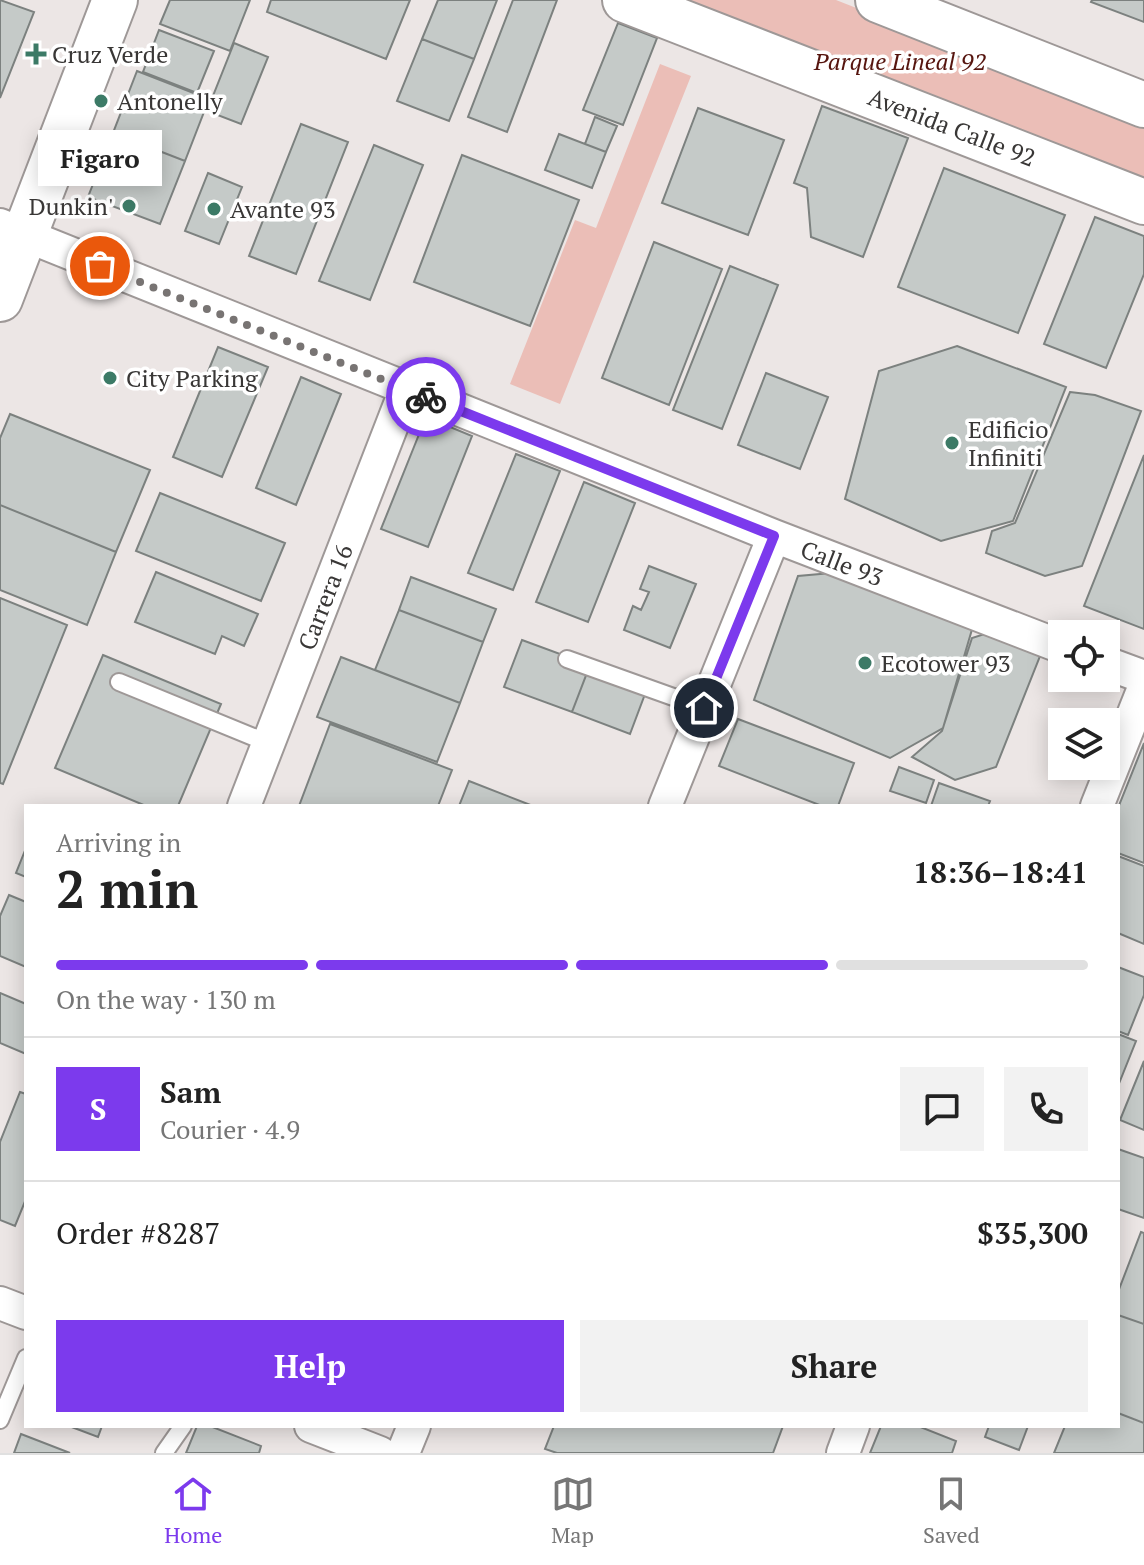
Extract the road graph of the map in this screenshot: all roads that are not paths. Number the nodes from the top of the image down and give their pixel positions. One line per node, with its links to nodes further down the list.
1 (115, 0): 6 (main road)
2 (625, 0): 5 (main road, Avenida Calle 92)
3 (878, 0): 4 (main road)
4 (1144, 105)
5 (1144, 202)
6 (12, 230): 7 (main road); 8 (street, Calle 93)
7 (0, 299)
8 (406, 389): 9 (street, Calle 93); 17 (street, Carrera 16)
9 (774, 536): 10 (street, Calle 93); 16 (street)
10 (1048, 642)
11 (567, 659): 16 (lane)
12 (1120, 668): 13 (street)
13 (1144, 677)
14 (119, 682): 17 (lane)
15 (1144, 688): 20 (street)
16 (704, 708): 19 (street)
17 (268, 743): 18 (street, Carrera 16)
18 (245, 804)
19 (666, 804)
20 (1098, 804)
21 (0, 1303): 22 (street)
22 (24, 1312)
23 (24, 1363): 24 (lane)
24 (0, 1420)
25 (182, 1428): 29 (lane)
26 (316, 1428): 30 (street)
27 (413, 1428): 31 (street)
28 (852, 1428): 32 (street)
29 (164, 1453)
30 (380, 1453)
31 (403, 1453)
32 (843, 1453)

